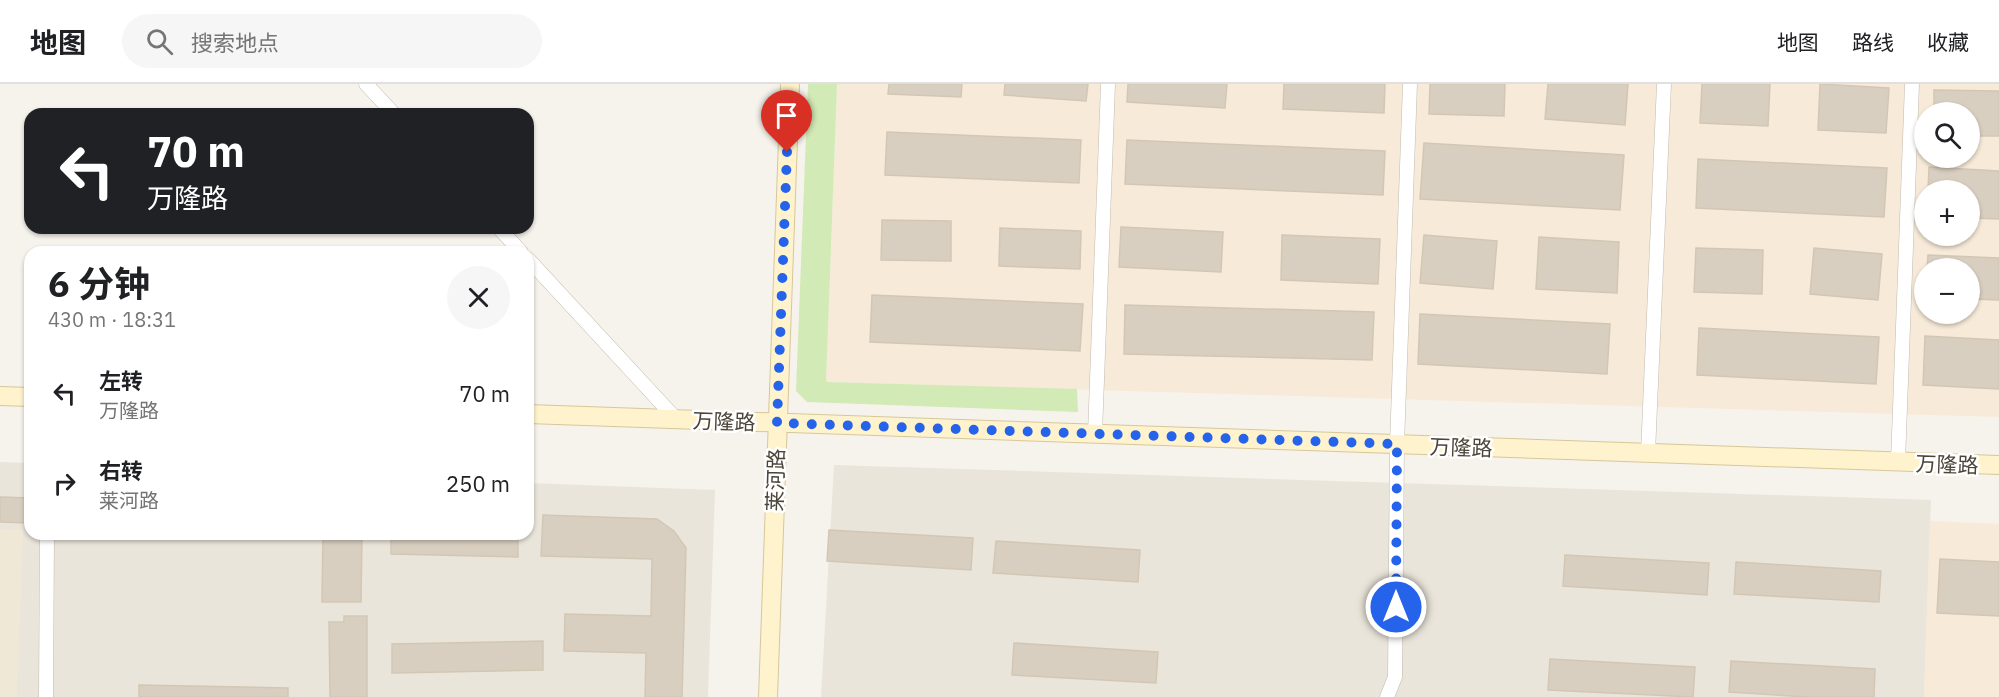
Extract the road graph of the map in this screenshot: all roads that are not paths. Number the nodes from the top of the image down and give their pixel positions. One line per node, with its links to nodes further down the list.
1 (366, 84): 7 (street)
2 (790, 84): 15 (street, 莱河路)
3 (1108, 84): 16 (street)
4 (1410, 84): 17 (street)
5 (1664, 84): 18 (street)
6 (1912, 84): 19 (street)
7 (388, 108)
8 (504, 234): 9 (street)
9 (516, 246)
10 (534, 265): 14 (street)
11 (0, 396): 12 (street)
12 (24, 397)
13 (534, 414): 14 (street, 万隆路)
14 (676, 419): 15 (street, 万隆路)
15 (777, 423): 16 (street, 万隆路); 23 (street, 莱河路)
16 (1095, 434): 17 (street, 万隆路)
17 (1397, 444): 18 (street, 万隆路); 24 (street)
18 (1648, 453): 19 (street, 万隆路)
19 (1898, 462): 20 (street, 万隆路)
20 (1999, 465)
21 (47, 540): 22 (street)
22 (46, 697)
23 (768, 697)
24 (1386, 697)

